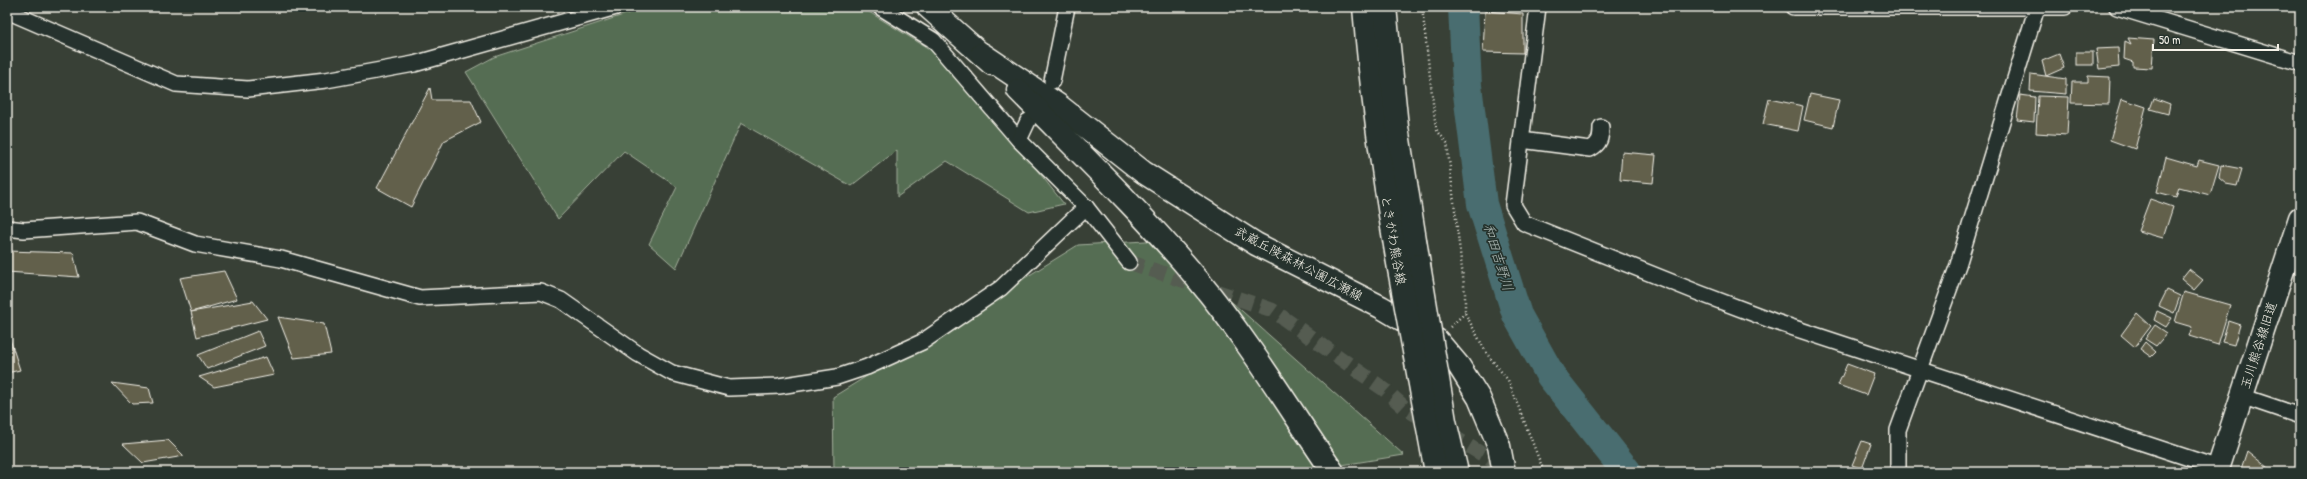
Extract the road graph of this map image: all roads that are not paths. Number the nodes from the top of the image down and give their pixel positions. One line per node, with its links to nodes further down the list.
1 (880, 7): 19 (street)
2 (928, 7): 14 (main road, 武蔵丘陵森林公園広瀬線)
3 (1067, 7): 16 (street)
4 (1364, 7): 25 (main road, ときがわ熊谷線)
5 (1385, 7): 25 (main road, ときがわ熊谷線)
6 (1538, 7): 20 (street)
7 (1793, 7): 8 (street)
8 (1945, 7): 9 (street)
9 (2037, 7): 10 (street); 26 (street)
10 (2065, 7)
11 (2117, 7): 15 (street)
12 (607, 8): 13 (street)
13 (7, 11)
14 (982, 54): 30 (main road, 武蔵丘陵森林公園広瀬線); 33 (main road, 武蔵丘陵森林公園広瀬線)
15 (2300, 63)
16 (1052, 81)
17 (1028, 121): 19 (street)
18 (1601, 127): 20 (street)
19 (1019, 140): 21 (street)
20 (1521, 140): 26 (street)
21 (1086, 207): 23 (street); 24 (street)
22 (2300, 218): 27 (main road, 玉川熊谷線旧道)
23 (7, 228)
24 (1130, 262)
25 (1409, 267): 31 (main road, ときがわ熊谷線, bridge); 32 (main road, ときがわ熊谷線, bridge)
26 (1919, 368): 29 (street); 34 (street)
27 (2241, 396): 28 (street); 29 (main road, 玉川熊谷線旧道)
28 (2300, 416)
29 (2218, 470)
30 (1333, 472)
31 (1436, 472)
32 (1457, 472)
33 (1504, 472)
34 (1898, 472)

